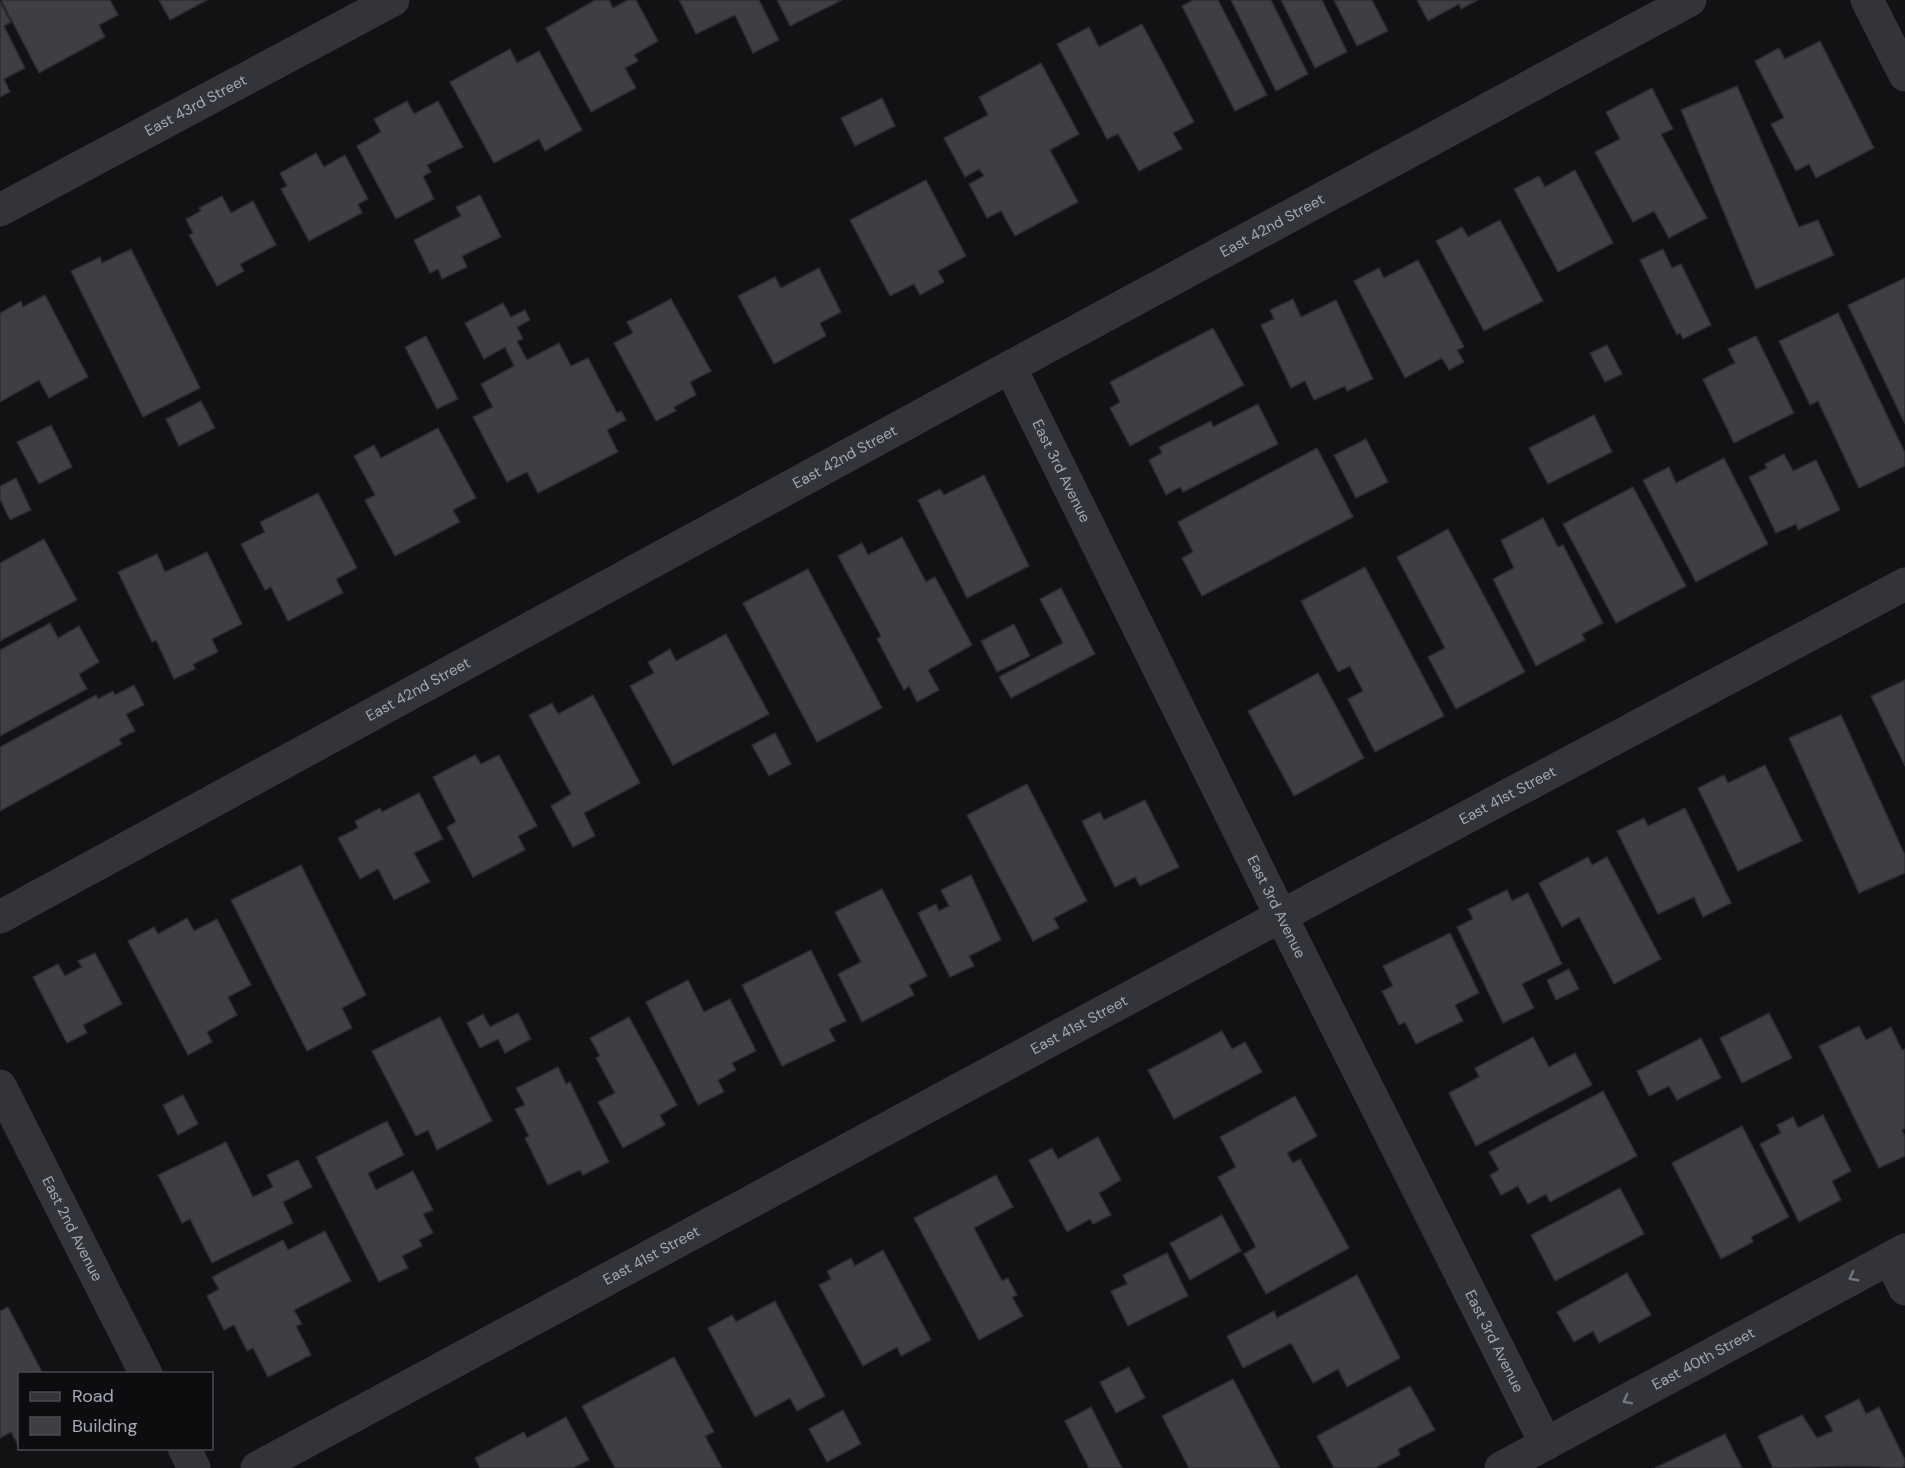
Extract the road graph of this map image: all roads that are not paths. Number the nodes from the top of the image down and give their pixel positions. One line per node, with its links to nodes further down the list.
1 (393, 0): 5 (street, East 43rd Street)
2 (1690, 0): 6 (street, East 42nd Street)
3 (1867, 0): 4 (street)
4 (1905, 75)
5 (0, 210)
6 (1010, 367): 8 (street, East 3rd Avenue); 9 (street, East 42nd Street)
7 (1905, 584): 8 (street, East 41st Street)
8 (1281, 916): 14 (street, East 3rd Avenue); 17 (street, East 41st Street)
9 (0, 917)
10 (0, 1086): 13 (street, East 2nd Avenue)
11 (1897, 1254): 12 (street); 14 (street, East 40th Street, one-way to 14)
12 (1905, 1289)
13 (145, 1372)
14 (1546, 1444): 18 (street, East 40th Street)
15 (185, 1450): 16 (street)
16 (194, 1468)
17 (257, 1468)
18 (1501, 1468)

